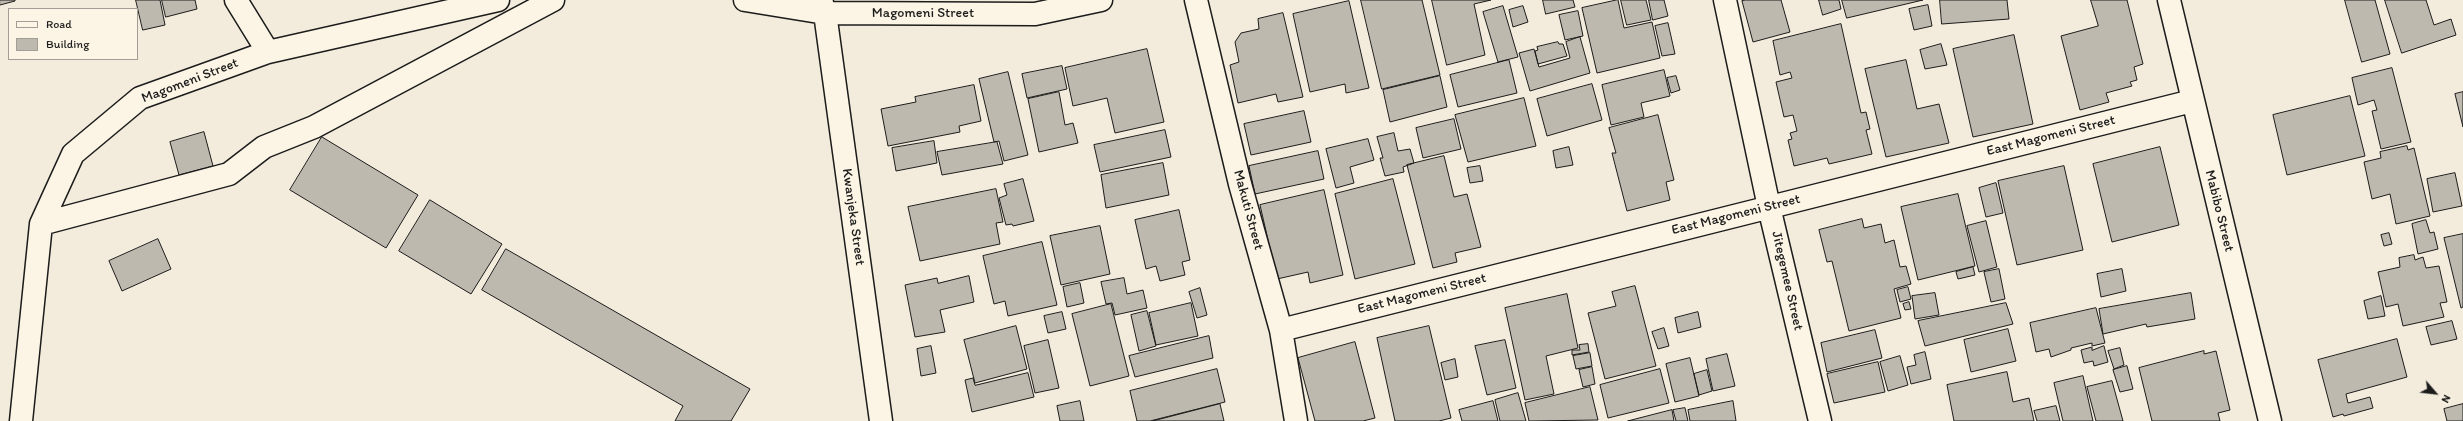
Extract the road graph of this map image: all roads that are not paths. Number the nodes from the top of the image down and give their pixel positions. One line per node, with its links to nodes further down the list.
1 (236, 0): 10 (street)
2 (498, 0): 10 (street, Magomeni Street)
3 (553, 0): 13 (street)
4 (745, 0): 9 (street, Magomeni Street)
5 (1101, 0): 9 (street, Magomeni Street)
6 (1196, 0): 14 (street, Makuti Street)
7 (1725, 0): 12 (street, Jitegemee Street)
8 (2169, 0): 11 (street, Mabibo Street)
9 (823, 6): 16 (street, Kwanjeka Street)
10 (268, 52): 13 (street, Magomeni Street)
11 (2192, 101): 12 (street, East Magomeni Street); 19 (street, Mabibo Street)
12 (1769, 207): 14 (street, East Magomeni Street); 18 (street, Jitegemee Street)
13 (42, 224): 15 (street, Magomeni Street)
14 (1281, 330): 17 (street, Makuti Street)
15 (21, 421)
16 (880, 421)
17 (1296, 421)
18 (1820, 421)
19 (2270, 421)

